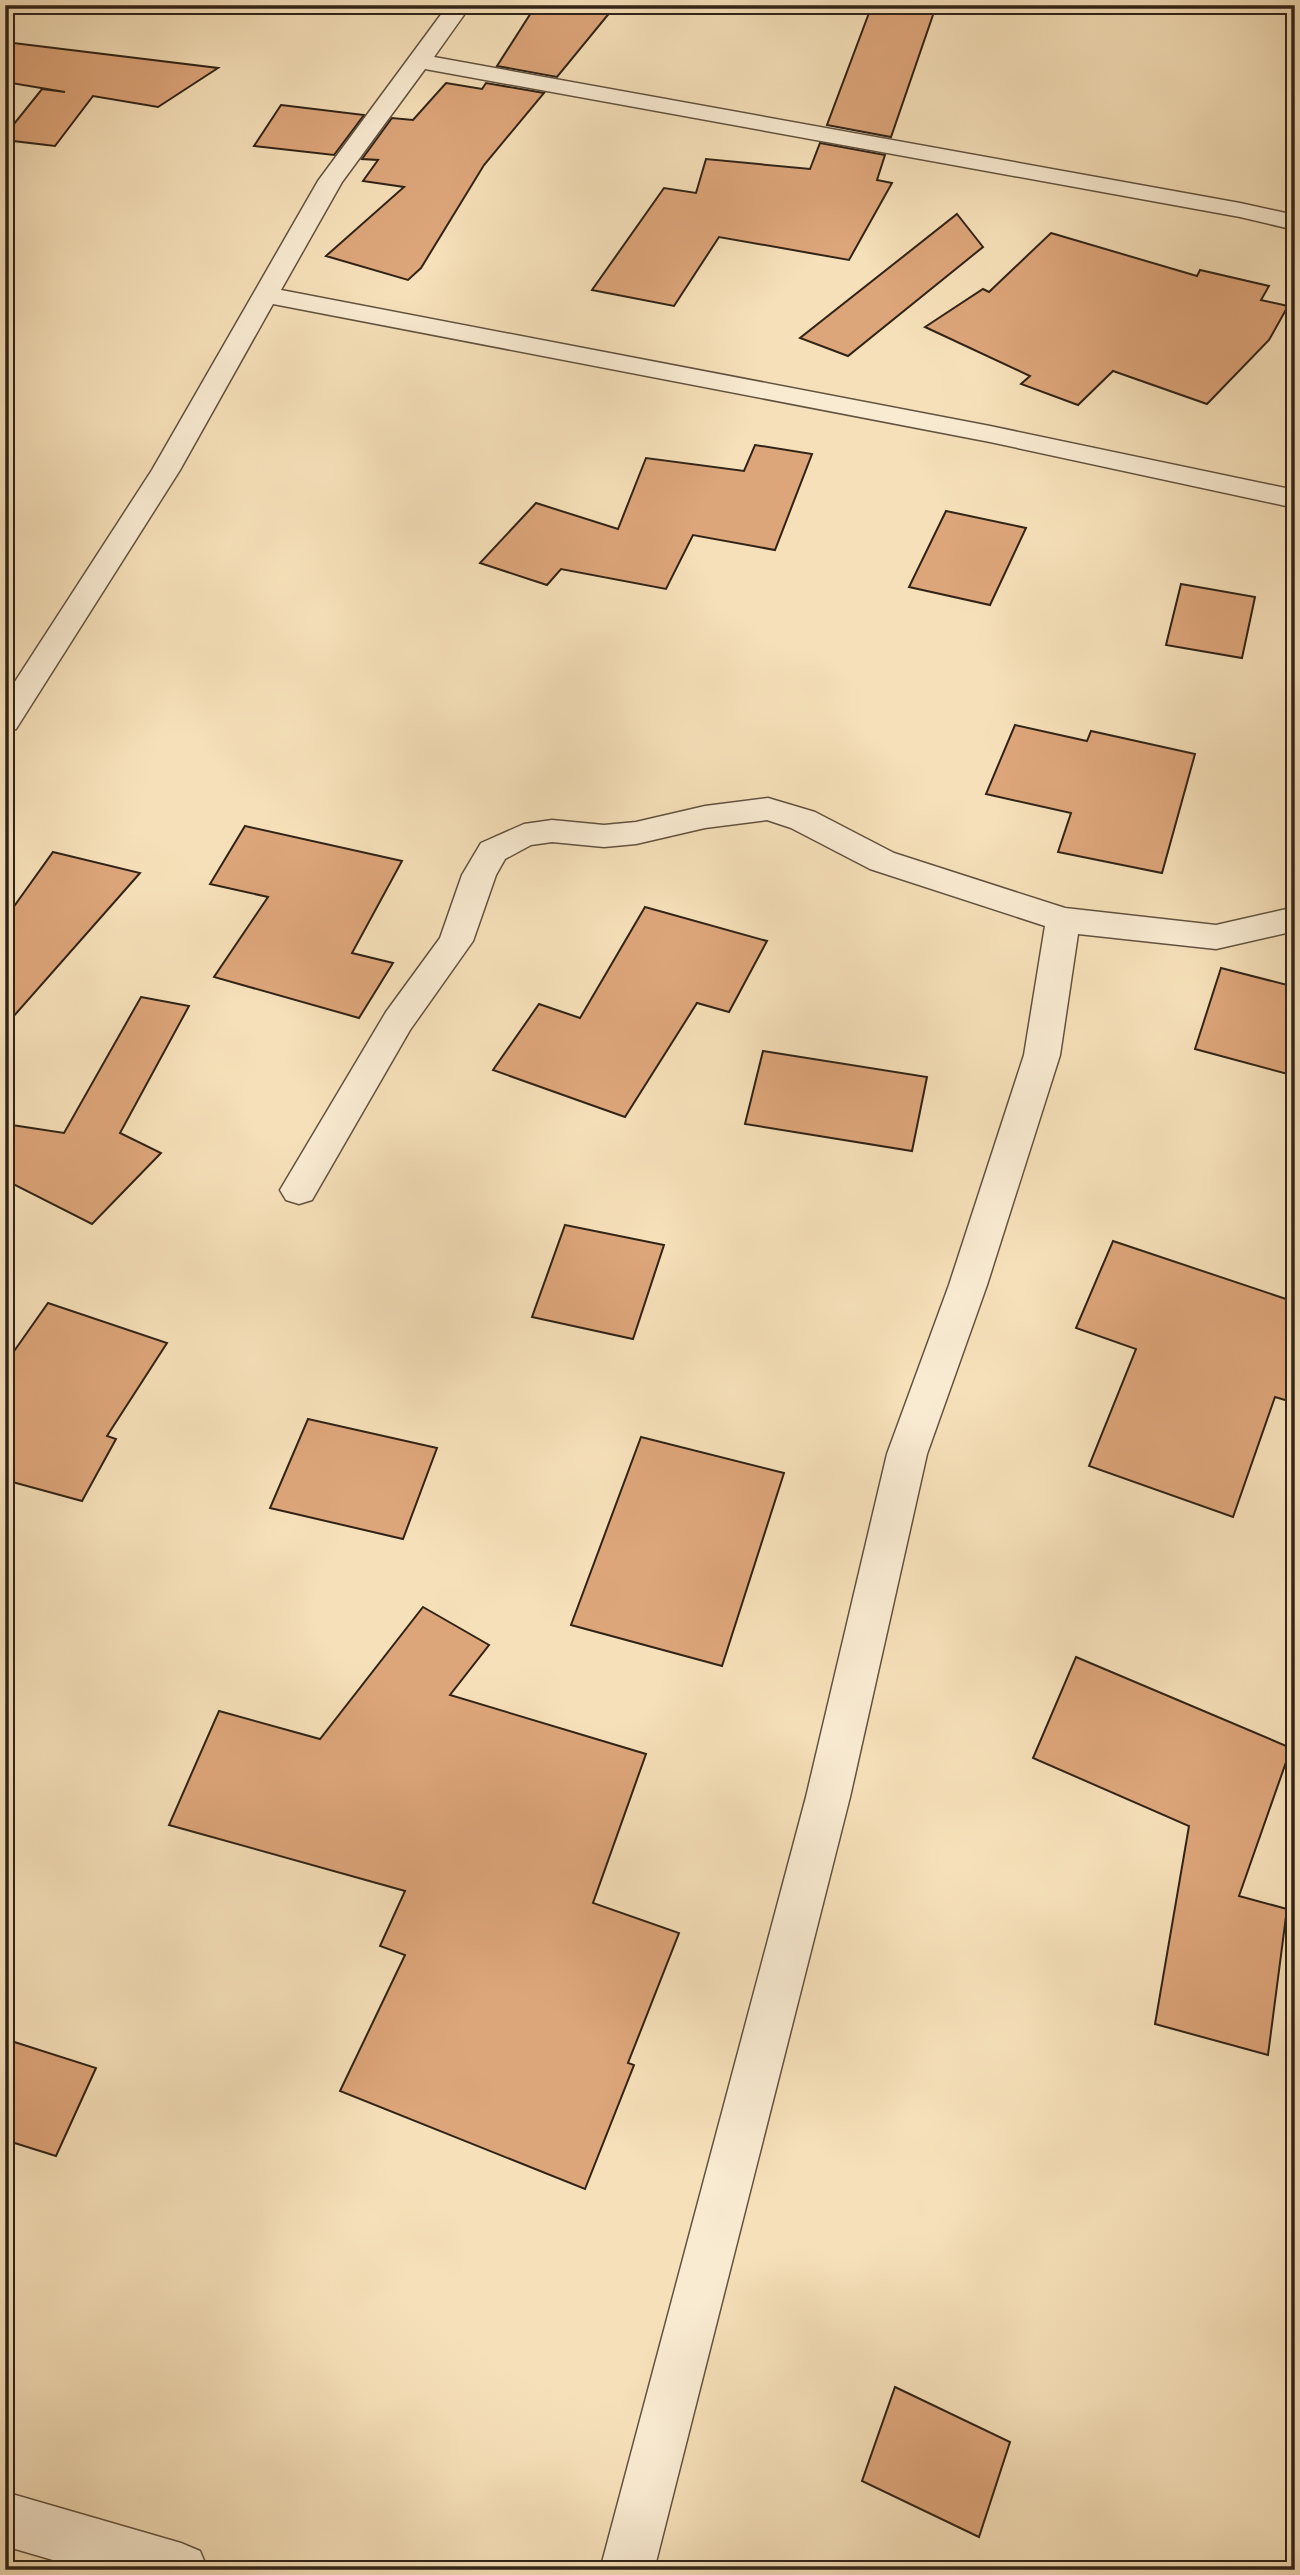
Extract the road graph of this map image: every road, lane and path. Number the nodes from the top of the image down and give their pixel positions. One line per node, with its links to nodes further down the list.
1 (460, 5): 2 (street)
2 (420, 61): 3 (street); 4 (street)
3 (1295, 223)
4 (268, 295): 5 (street); 6 (street)
5 (1295, 499)
6 (5, 722)
7 (1295, 919): 8 (street)
8 (1063, 920): 9 (street); 12 (street)
9 (299, 1190)
10 (5, 2519): 11 (street)
11 (181, 2570)
12 (627, 2570)

